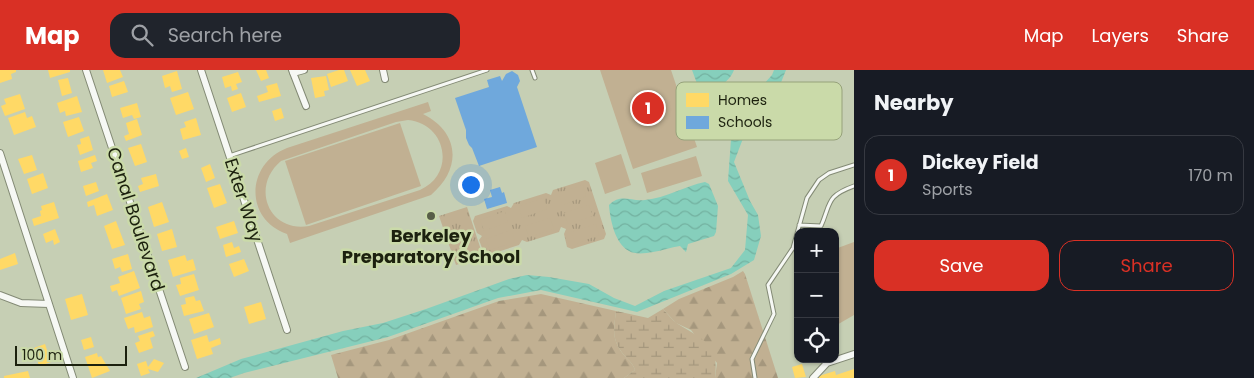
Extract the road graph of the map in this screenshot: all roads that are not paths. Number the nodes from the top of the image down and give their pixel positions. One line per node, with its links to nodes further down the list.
1 (86, 70): 20 (street, Canal Boulevard)
2 (201, 70): 12 (street, Exter Way)
3 (304, 70): 7 (street)
4 (383, 70): 9 (street)
5 (487, 70): 12 (lane)
6 (532, 70): 8 (lane)
7 (293, 72): 10 (street)
8 (535, 78)
9 (385, 79)
10 (306, 106)
11 (0, 153): 17 (street)
12 (229, 156): 18 (street, Exter Way)
13 (854, 165): 15 (lane)
14 (854, 186): 15 (lane)
15 (800, 225): 22 (lane)
16 (0, 295): 17 (street)
17 (49, 304): 21 (street)
18 (287, 330)
19 (854, 354): 23 (street)
20 (185, 367)
21 (73, 378)
22 (755, 378)
23 (813, 378)

